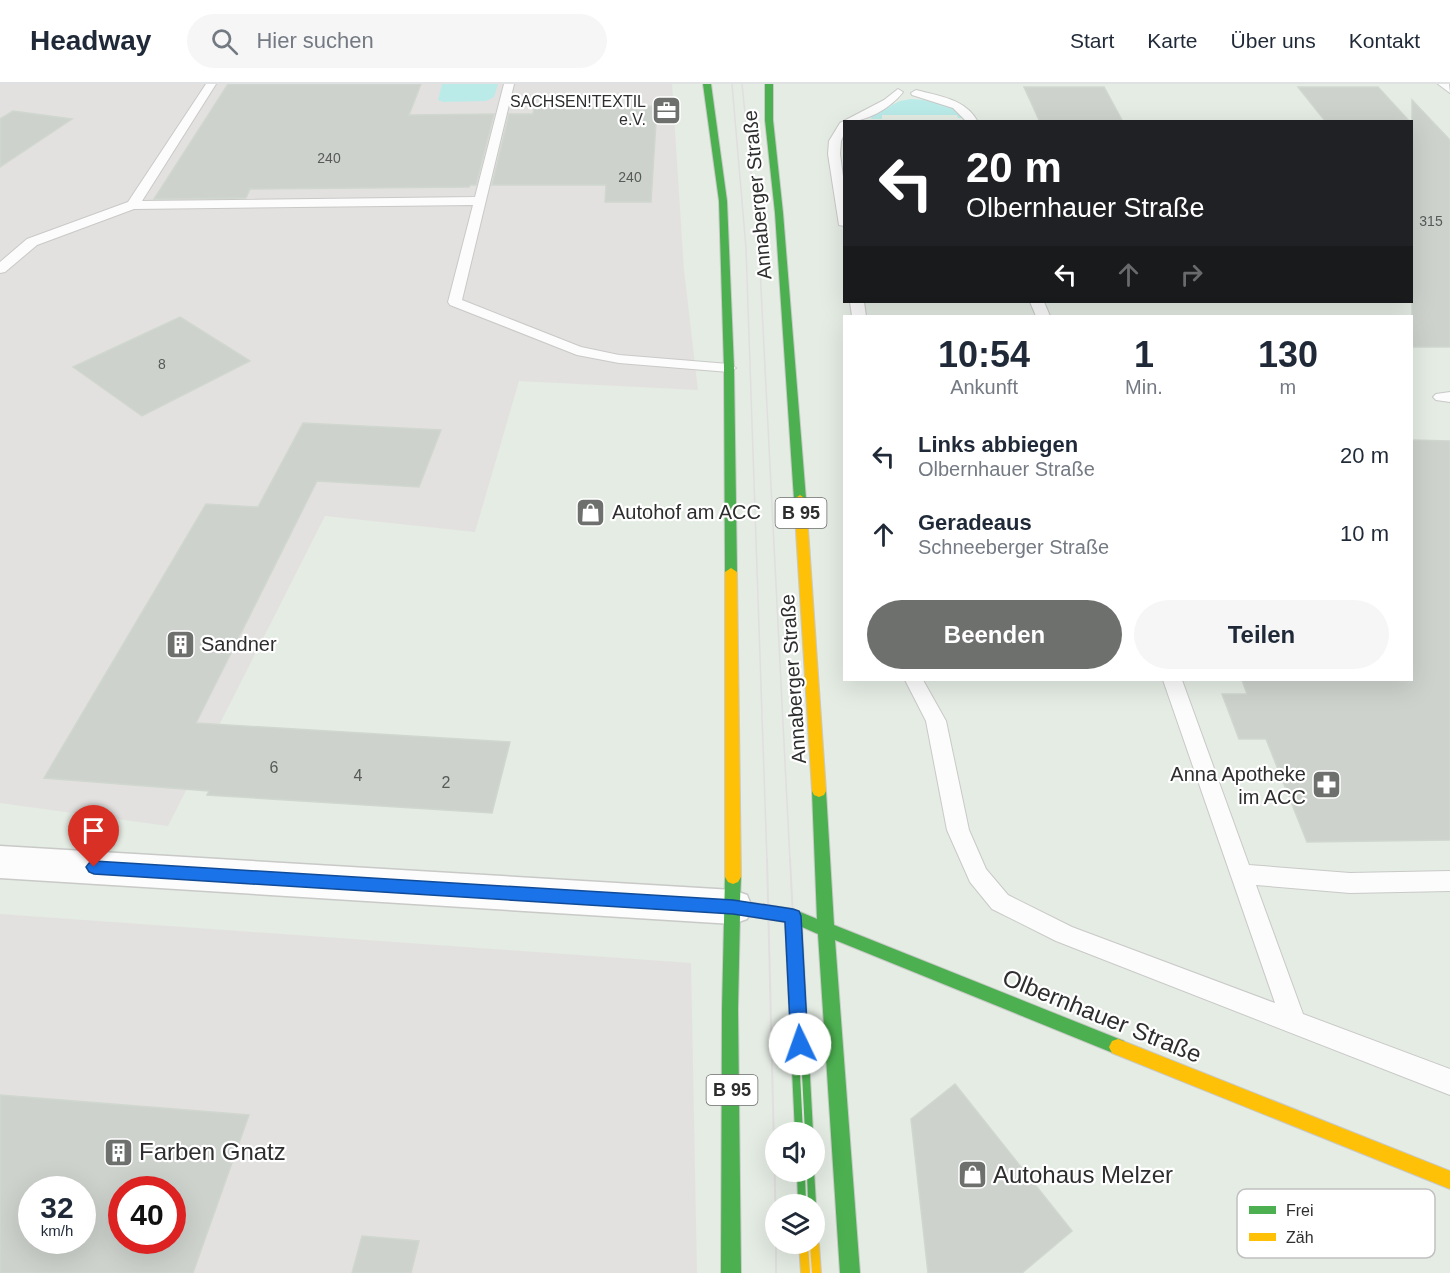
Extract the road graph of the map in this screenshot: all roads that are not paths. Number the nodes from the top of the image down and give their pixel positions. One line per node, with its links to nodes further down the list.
1 (211, 84): 13 (lane)
2 (509, 84): 12 (lane)
3 (708, 84): 16 (main road, Annaberger Straße / B 95)
4 (769, 84): 24 (main road, Annaberger Straße / B 95)
5 (1443, 84): 8 (lane)
6 (914, 86): 7 (lane); 10 (lane)
7 (895, 87): 9 (lane)
8 (1450, 90)
9 (853, 120)
10 (972, 120)
11 (843, 127): 14 (lane)
12 (480, 201): 13 (lane); 16 (lane)
13 (133, 205): 15 (lane)
14 (843, 215)
15 (0, 270)
16 (729, 368): 22 (main road, Annaberger Straße / B 95)
17 (915, 681): 25 (lane)
18 (1172, 681): 20 (lane)
19 (0, 862): 22 (street)
20 (1241, 874): 21 (lane); 25 (lane)
21 (1450, 881)
22 (733, 907): 23 (main road, Olbernhauer Straße); 30 (main road, Annaberger Straße / B 95)
23 (793, 916): 24 (main road, Olbernhauer Straße); 27 (main road)
24 (826, 929): 28 (main road, Olbernhauer Straße); 32 (main road, Annaberger Straße / B 95)
25 (1294, 1022): 26 (lane)
26 (1450, 1082)
27 (803, 1122)
28 (1450, 1180)
29 (810, 1254): 31 (main road)
30 (731, 1273)
31 (811, 1273)
32 (850, 1273)

